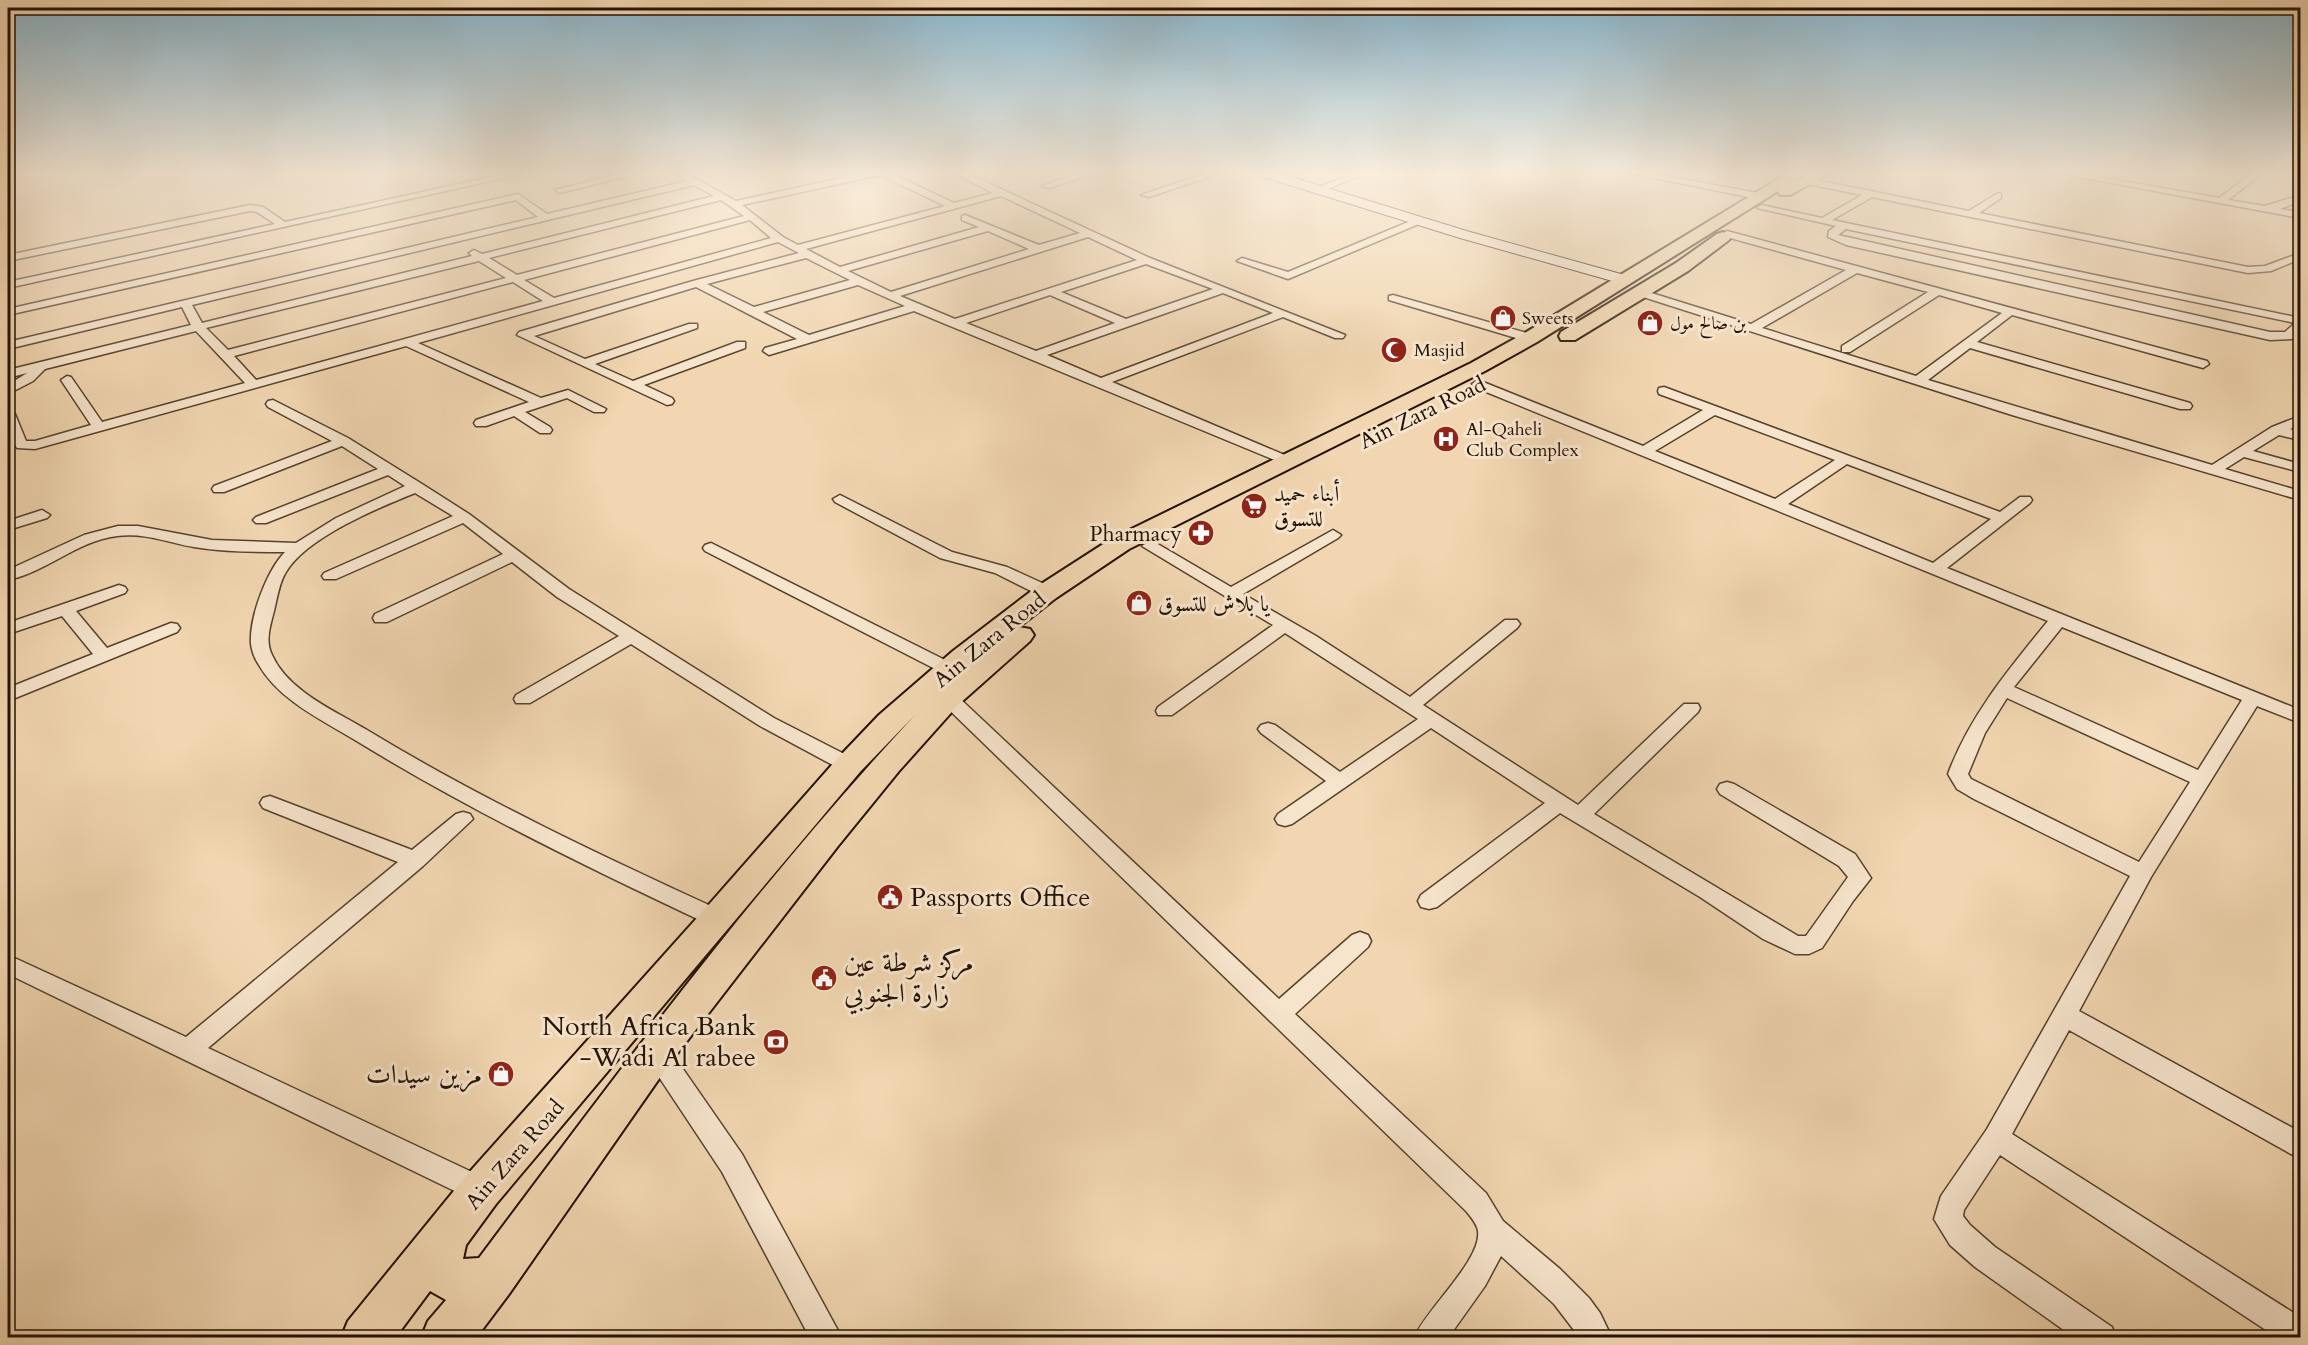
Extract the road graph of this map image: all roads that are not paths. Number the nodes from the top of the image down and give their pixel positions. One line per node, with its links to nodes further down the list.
1 (120, 235): 29 (street)
2 (234, 235): 40 (street)
3 (362, 235): 33 (street)
4 (362, 235): 33 (street)
5 (409, 235): 23 (street)
6 (469, 235): 23 (street)
7 (567, 235): 27 (street)
8 (683, 235): 37 (street)
9 (774, 235): 24 (street)
10 (856, 235): 26 (street)
11 (964, 235): 36 (street)
12 (1004, 235): 25 (street)
13 (1081, 235): 25 (street)
14 (1095, 235): 30 (street)
15 (1385, 235): 32 (street)
16 (1463, 235): 41 (street)
17 (1700, 235): 31 (main road, Ain Zara Road)
18 (1726, 235): 34 (main road, Ain Zara Road)
19 (1730, 235): 35 (street)
20 (1833, 235): 58 (street)
21 (1895, 235): 58 (street)
22 (2077, 235): 28 (street)
23 (451, 239): 27 (street)
24 (779, 239): 26 (street); 47 (street)
25 (1039, 249): 45 (street)
26 (802, 251): 36 (street); 39 (street)
27 (480, 256): 37 (street); 60 (street)
28 (2301, 256)
29 (8, 258)
30 (1146, 260): 42 (street); 43 (street)
31 (1654, 260): 34 (main road); 41 (main road, Ain Zara Road)
32 (1242, 261)
33 (291, 262): 48 (street); 54 (street)
34 (1682, 267): 41 (main road, Ain Zara Road)
35 (1857, 268): 44 (street); 62 (street)
36 (839, 270): 38 (street)
37 (513, 279): 47 (street); 73 (street)
38 (859, 281): 45 (street); 52 (street)
39 (697, 283): 52 (street); 63 (street)
40 (8, 285)
41 (1632, 286): 49 (main road, Ain Zara Road); 51 (main road, Ain Zara Road); 62 (street)
42 (1222, 289): 55 (street); 59 (street)
43 (1050, 291): 57 (street); 59 (street)
44 (1938, 291): 53 (street); 71 (street)
45 (891, 296): 50 (street)
46 (1393, 298): 65 (street)
47 (552, 301): 56 (street)
48 (185, 302): 60 (street); 69 (street)
49 (1586, 303): 51 (main road); 65 (main road, Ain Zara Road)
50 (915, 307): 57 (street); 66 (street)
51 (1614, 309): 83 (main road, Ain Zara Road)
52 (754, 311): 66 (street)
53 (2011, 311): 68 (street); 76 (street)
54 (8, 312)
55 (1282, 313): 64 (street); 81 (street)
56 (486, 319): 63 (street); 67 (street)
57 (957, 322): 74 (street)
58 (2301, 323)
59 (1127, 324): 74 (street)
60 (198, 327): 73 (street); 77 (street)
61 (693, 327): 75 (street)
62 (1753, 328): 80 (street)
63 (514, 331): 75 (street)
64 (1339, 334)
65 (1530, 338): 106 (main road, Ain Zara Road)
66 (807, 339): 72 (street)
67 (405, 341): 82 (street); 88 (street)
68 (1970, 344): 80 (street); 90 (street)
69 (8, 345)
70 (741, 345): 84 (street)
71 (1846, 349)
72 (770, 351)
73 (226, 354): 82 (street)
74 (1036, 355): 81 (street)
75 (585, 363): 84 (street)
76 (2203, 364)
77 (41, 365): 78 (street); 85 (street)
78 (8, 374)
79 (67, 380): 97 (street)
80 (1919, 380): 109 (street)
81 (1101, 382): 106 (street)
82 (254, 384): 97 (street)
83 (1478, 384): 103 (street); 122 (main road, Ain Zara Road)
84 (633, 385): 87 (street)
85 (8, 390)
86 (1664, 391): 92 (street)
87 (667, 401)
88 (540, 402): 91 (street); 93 (street)
89 (273, 404): 102 (street)
90 (2185, 406)
91 (599, 409)
92 (1713, 410): 103 (street); 105 (street)
93 (515, 411): 96 (street); 98 (street)
94 (8, 414): 100 (street)
95 (2301, 420): 99 (street)
96 (481, 423)
97 (99, 428): 100 (street)
98 (545, 430)
99 (2277, 430): 101 (street); 104 (street)
100 (11, 436)
101 (2301, 436)
102 (343, 441): 108 (street); 111 (street)
103 (1644, 451): 115 (street)
104 (2240, 452): 107 (street); 109 (street)
105 (1844, 460): 115 (street); 118 (street)
106 (1289, 462): 130 (main road, Ain Zara Road)
107 (2301, 468)
108 (389, 470): 110 (street); 119 (street)
109 (2213, 471): 112 (street)
110 (417, 488): 117 (street); 123 (street)
111 (219, 489)
112 (2301, 496)
113 (840, 499): 130 (street)
114 (2025, 500): 118 (street)
115 (1776, 505): 126 (street)
116 (42, 515): 120 (street)
117 (464, 517): 125 (street); 128 (street)
118 (2001, 518): 126 (street)
119 (261, 520)
120 (8, 526)
121 (1333, 535): 131 (street)
122 (1150, 546): 131 (street); 144 (main road, Ain Zara Road)
123 (301, 548): 127 (street); 165 (street)
124 (711, 548): 141 (street)
125 (514, 555): 133 (street); 139 (street)
126 (1935, 569): 134 (street)
127 (10, 571)
128 (330, 576)
129 (119, 590): 132 (street)
130 (1047, 592): 141 (main road, Ain Zara Road)
131 (1230, 594): 136 (street)
132 (66, 609): 138 (street); 140 (street)
133 (381, 618)
134 (2058, 620): 142 (street); 145 (street)
135 (1511, 624): 147 (street)
136 (1285, 625): 147 (street); 149 (street)
137 (171, 628): 140 (street)
138 (8, 630)
139 (632, 636): 146 (street); 153 (street)
140 (104, 656): 143 (street)
141 (949, 669): 153 (main road, Ain Zara Road)
142 (2003, 689): 154 (street); 163 (street)
143 (8, 695)
144 (948, 698): 168 (street); 171 (main road, Ain Zara Road)
145 (2253, 698): 150 (street); 154 (street)
146 (523, 699)
147 (1411, 705): 151 (street)
148 (1691, 708): 159 (street)
149 (1165, 711)
150 (2301, 717)
151 (1431, 719): 155 (street); 158 (street)
152 (1268, 729): 155 (street)
153 (849, 765): 165 (main road, Ain Zara Road)
154 (2202, 780): 163 (street)
155 (1340, 781): 161 (street)
156 (1727, 789): 159 (street)
157 (270, 803): 162 (street)
158 (1558, 803): 159 (street); 164 (street)
159 (1580, 814)
160 (463, 819): 162 (street)
161 (1285, 819)
162 (415, 860): 170 (street)
163 (2143, 873): 169 (street)
164 (1429, 901)
165 (718, 919): 174 (main road, Ain Zara Road)
166 (1360, 941): 168 (street)
167 (8, 964): 170 (street)
168 (1279, 1014): 175 (street)
169 (2064, 1015): 172 (street); 173 (street)
170 (188, 1050): 174 (street)
171 (656, 1051): 177 (main road, Ain Zara Road); 181 (street)
172 (1996, 1138): 178 (street); 184 (street)
173 (2301, 1145)
174 (481, 1190): 176 (main road, Ain Zara Road)
175 (1491, 1229): 182 (street); 183 (street)
176 (446, 1234): 177 (main road); 179 (main road, Ain Zara Road)
177 (494, 1278): 180 (main road, Ain Zara Road)
178 (2301, 1334)
179 (365, 1338)
180 (445, 1338)
181 (827, 1338)
182 (1429, 1338)
183 (1597, 1338)
184 (2101, 1338)

